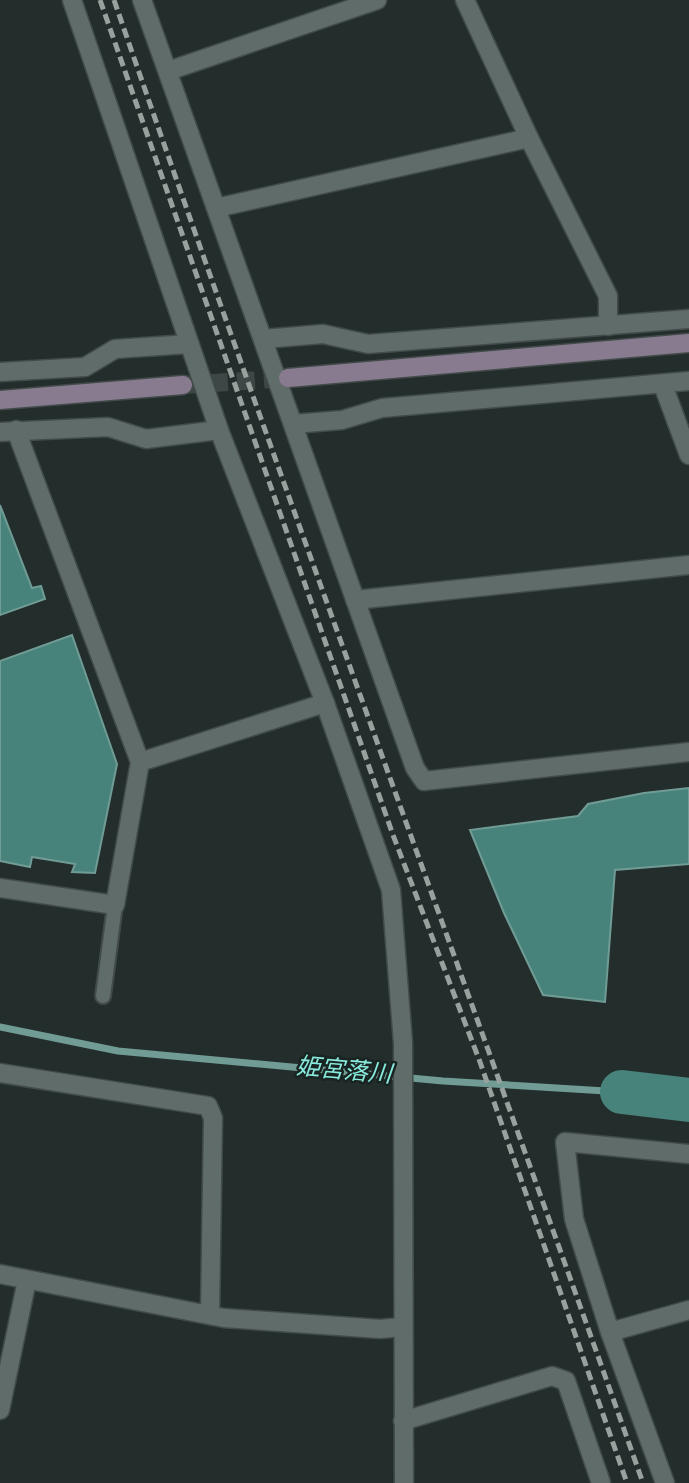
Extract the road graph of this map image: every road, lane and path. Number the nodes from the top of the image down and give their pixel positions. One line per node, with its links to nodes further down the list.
1 (72, 0): 12 (street)
2 (142, 0): 5 (street)
3 (377, 0): 5 (street)
4 (465, 0): 6 (street)
5 (168, 71): 7 (street)
6 (529, 138): 7 (street); 9 (street)
7 (216, 208): 10 (street)
8 (689, 319): 9 (street)
9 (608, 326): 10 (street)
10 (263, 339): 19 (street)
11 (689, 343): 14 (street)
12 (189, 344): 13 (street); 20 (street)
13 (0, 372)
14 (288, 377)
15 (689, 381): 16 (street)
16 (663, 385): 19 (street); 22 (street)
17 (183, 386): 18 (street)
18 (0, 400)
19 (293, 424): 24 (street)
20 (219, 429): 21 (street); 25 (street)
21 (8, 431): 27 (street)
22 (689, 455)
23 (689, 565): 24 (street)
24 (355, 600): 26 (street)
25 (325, 703): 27 (street); 37 (street)
26 (689, 752)
27 (140, 762): 29 (street)
28 (0, 888): 29 (street)
29 (115, 905): 30 (lane)
30 (103, 996)
31 (0, 1073): 36 (street)
32 (689, 1154): 38 (street)
33 (0, 1274): 34 (street)
34 (27, 1280): 36 (street); 39 (street)
35 (689, 1310): 38 (street)
36 (210, 1315): 37 (street)
37 (402, 1327): 40 (street)
38 (610, 1332): 43 (street)
39 (0, 1410)
40 (403, 1420): 41 (street); 42 (street)
41 (404, 1483)
42 (601, 1483)
43 (665, 1483)

